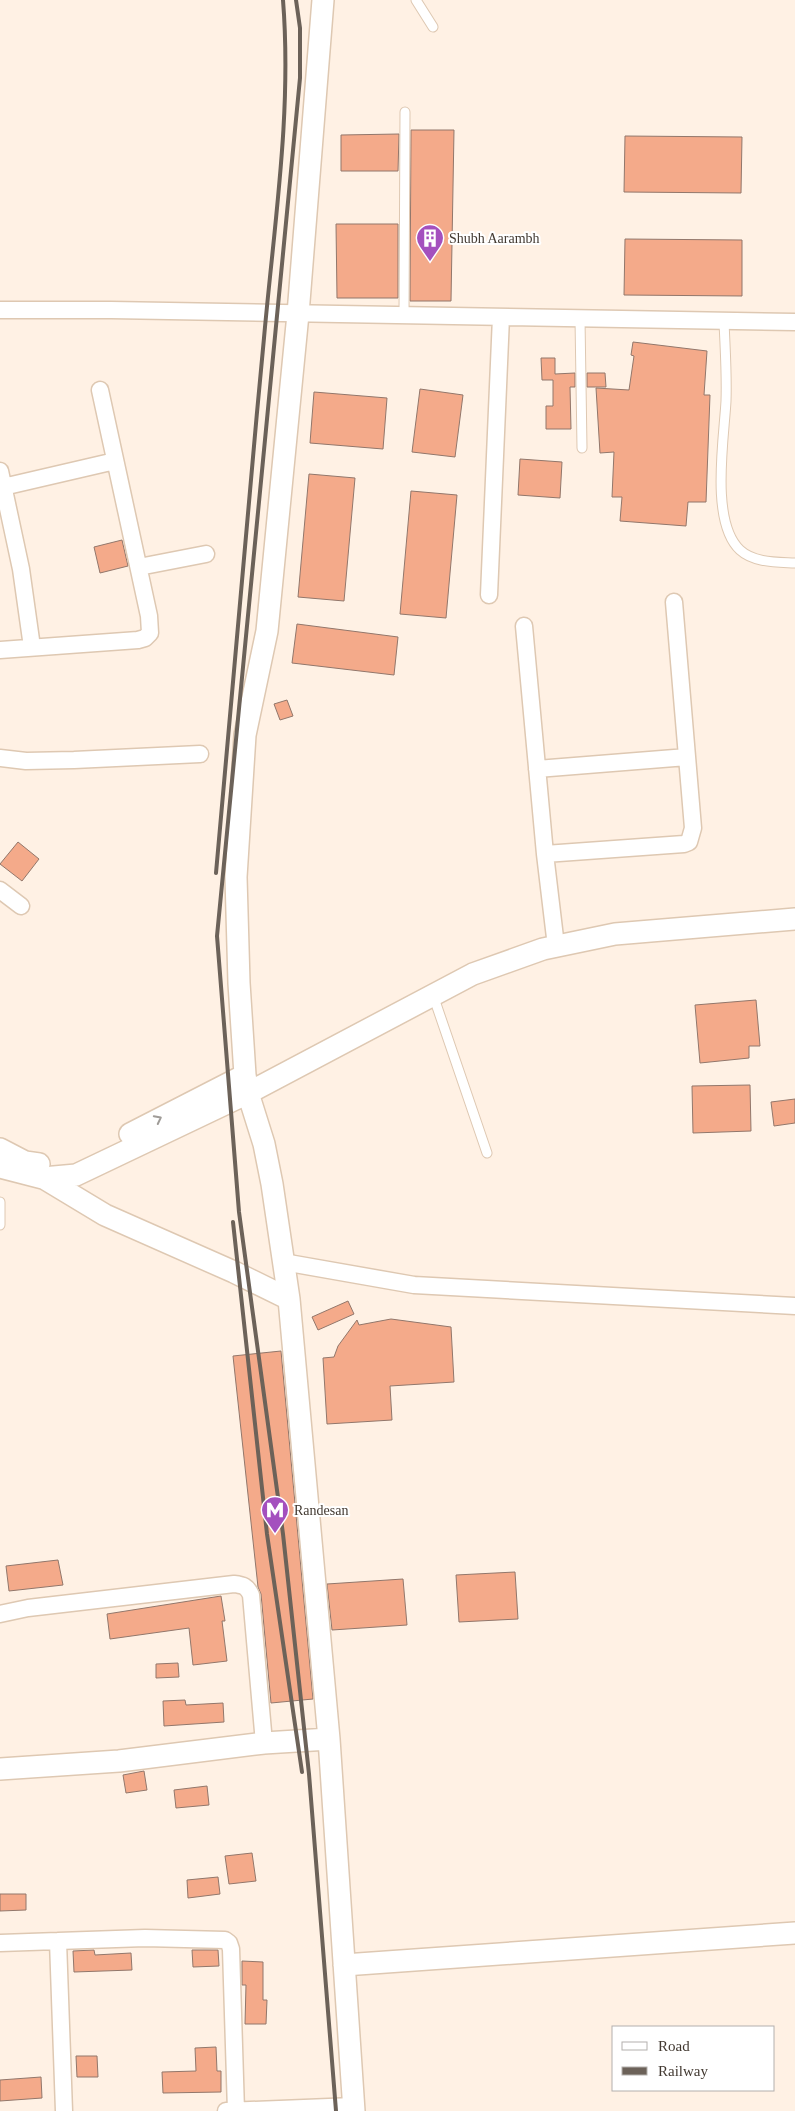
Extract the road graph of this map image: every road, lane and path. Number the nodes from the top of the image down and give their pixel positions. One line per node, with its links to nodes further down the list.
1 (323, 0): 6 (street)
2 (416, 0): 3 (lane)
3 (433, 27)
4 (405, 112): 7 (lane)
5 (0, 310): 6 (street)
6 (298, 314): 7 (street); 34 (street)
7 (404, 316): 8 (street)
8 (501, 317): 9 (street); 19 (street)
9 (580, 319): 10 (street); 13 (lane)
10 (724, 321): 11 (street); 17 (lane)
11 (795, 322)
12 (100, 390): 14 (street)
13 (582, 448)
14 (115, 461): 15 (street); 18 (street)
15 (2, 479): 22 (street)
16 (206, 554): 18 (street)
17 (795, 563)
18 (139, 567): 22 (street)
19 (488, 595)
20 (674, 602): 25 (street)
21 (524, 626): 27 (street)
22 (32, 647): 23 (street)
23 (0, 650)
24 (200, 754): 26 (street)
25 (687, 757): 27 (street); 28 (street)
26 (0, 758)
27 (537, 768): 28 (street)
28 (545, 854): 32 (street)
29 (0, 890): 30 (street)
30 (21, 906)
31 (795, 919): 32 (street)
32 (556, 946): 33 (street)
33 (433, 995): 34 (street); 36 (lane)
34 (246, 1084): 37 (street, one-way to 34); 39 (street); 42 (street)
35 (0, 1149): 37 (street)
36 (487, 1153)
37 (25, 1162): 39 (street)
38 (0, 1167): 39 (street)
39 (43, 1178): 43 (street)
40 (0, 1202): 41 (lane)
41 (0, 1225)
42 (283, 1262): 43 (street); 44 (street)
43 (288, 1299): 46 (street)
44 (795, 1306)
45 (0, 1614): 47 (street)
46 (329, 1740): 47 (street); 52 (street)
47 (264, 1743): 48 (street)
48 (0, 1769)
49 (795, 1934): 52 (street)
50 (58, 1941): 51 (street); 54 (street); 56 (street)
51 (0, 1943)
52 (344, 1965): 53 (street)
53 (354, 2108): 56 (street)
54 (64, 2111)
55 (226, 2111): 56 (street)
56 (236, 2111)

